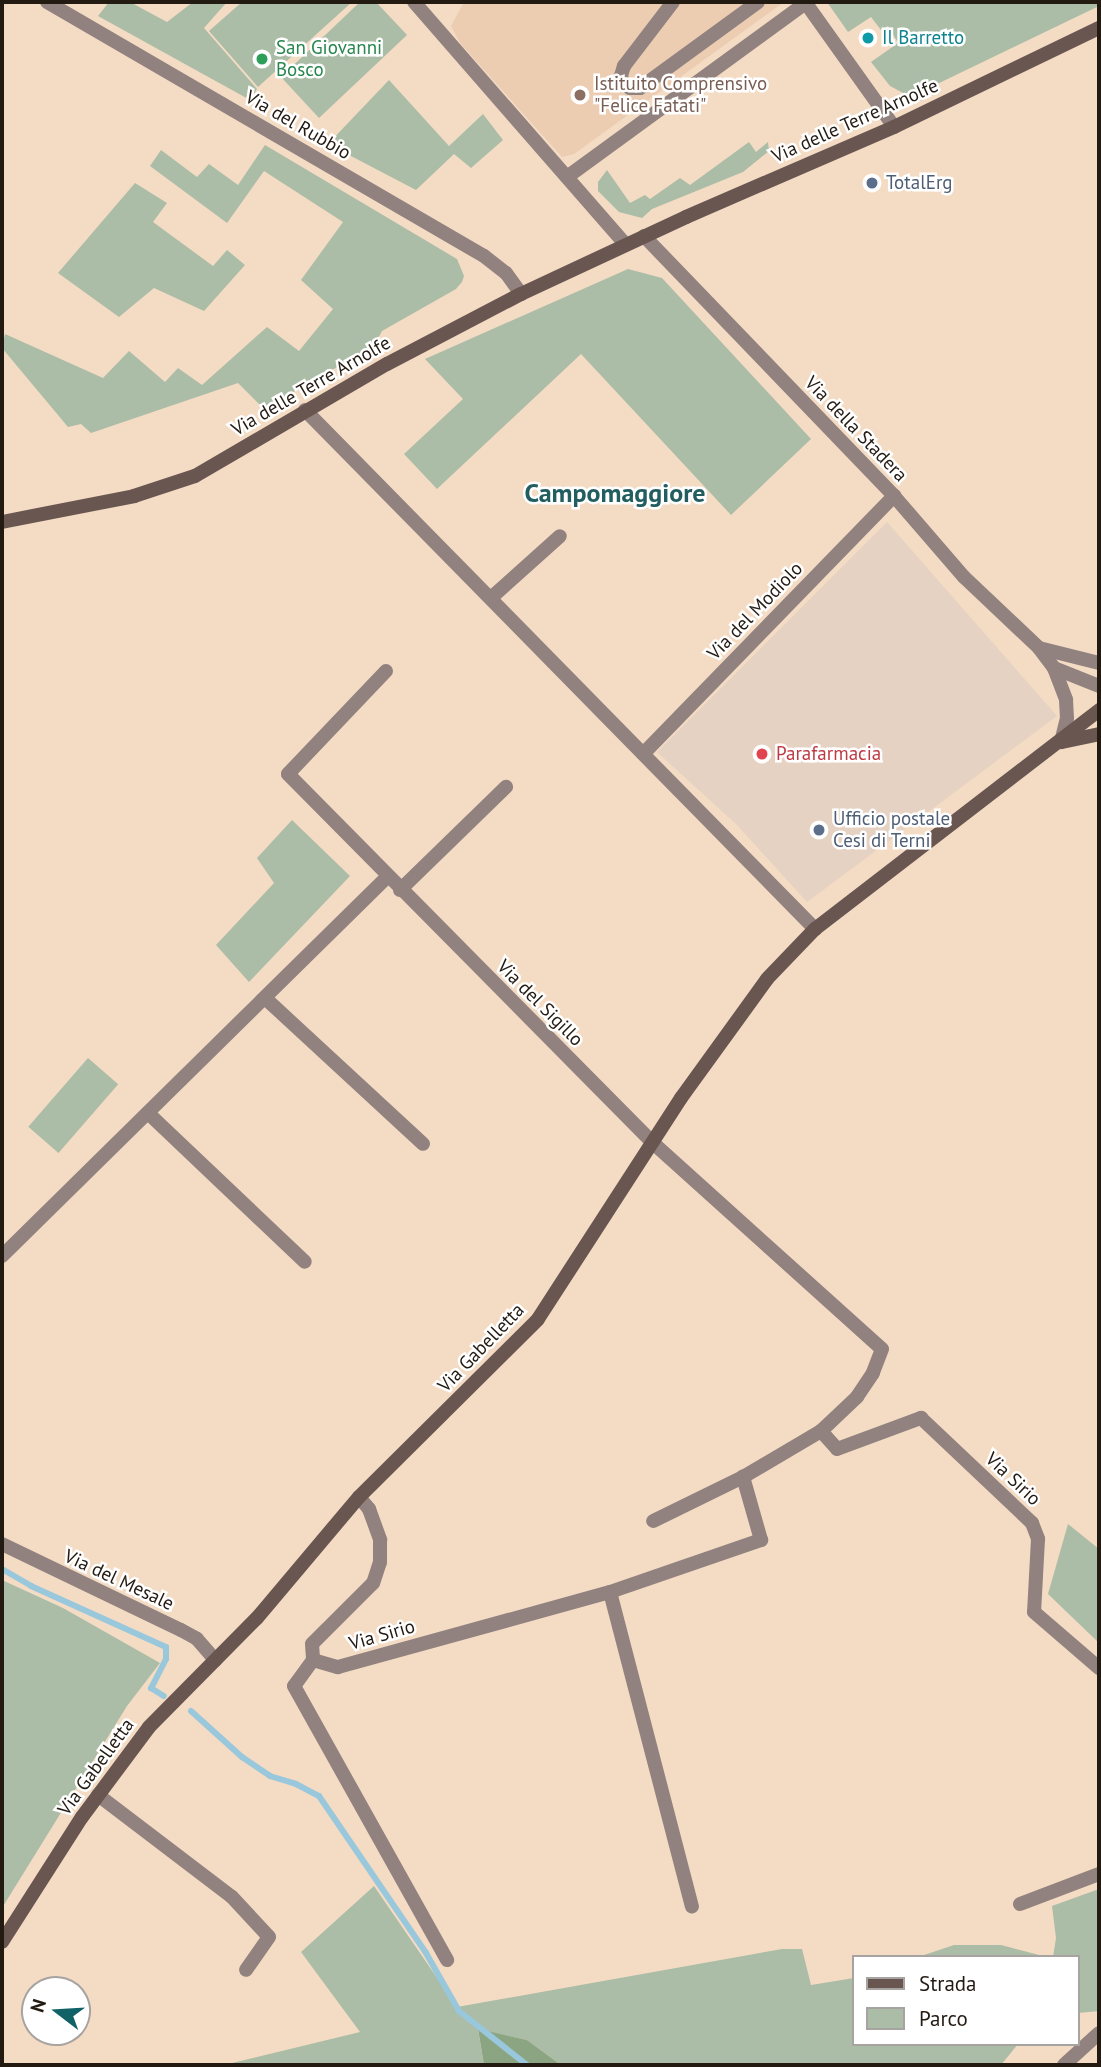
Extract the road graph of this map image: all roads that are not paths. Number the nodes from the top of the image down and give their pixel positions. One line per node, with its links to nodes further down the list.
1 (47, 2): 11 (street, Via del Rubbio)
2 (414, 2): 8 (street)
3 (673, 2): 4 (street)
4 (758, 2)
5 (806, 2): 7 (street); 8 (street)
6 (1099, 29): 7 (street, Via delle Terre Arnolfe)
7 (894, 127): 9 (street, Via delle Terre Arnolfe)
8 (567, 177): 10 (street)
9 (644, 236): 10 (street, Via delle Terre Arnolfe); 13 (street, Via della Stadera)
10 (626, 245): 11 (street, Via delle Terre Arnolfe)
11 (521, 294): 12 (street, Via delle Terre Arnolfe)
12 (305, 410): 14 (street, Via delle Terre Arnolfe); 16 (street)
13 (894, 496): 17 (street, Via della Stadera); 25 (street, Via del Modiolo)
14 (2, 522)
15 (560, 536): 16 (street)
16 (492, 597): 25 (street)
17 (1039, 648): 18 (street, Via della Stadera); 19 (street, Via della Stadera)
18 (1099, 663)
19 (1054, 668): 21 (street); 24 (street, Via della Stadera)
20 (386, 671): 27 (street, Via del Sigillo)
21 (1099, 686)
22 (1099, 709): 24 (street, Via Gabelletta)
23 (1099, 734): 24 (street, Via Gabelletta)
24 (1061, 742): 29 (street, Via Gabelletta)
25 (644, 752): 29 (street)
26 (506, 787): 28 (street)
27 (387, 877): 28 (street, Via del Sigillo); 30 (street)
28 (400, 890): 32 (street, Via del Sigillo)
29 (815, 929): 32 (street, Via Gabelletta)
30 (265, 998): 31 (street); 33 (street)
31 (148, 1113): 34 (street); 35 (street)
32 (652, 1142): 36 (street); 38 (street, Via Gabelletta)
33 (423, 1144)
34 (2, 1256)
35 (304, 1262)
36 (821, 1432): 37 (street); 44 (street, Via Sirio)
37 (743, 1477): 39 (street); 41 (street, Via Sirio)
38 (359, 1497): 42 (street, Via Gabelletta); 43 (street, Via Sirio)
39 (653, 1521)
40 (2, 1544): 42 (street, Via del Mesale)
41 (610, 1592): 43 (street, Via Sirio); 48 (street)
42 (215, 1660): 45 (street, Via Gabelletta)
43 (313, 1660): 50 (street)
44 (1099, 1668)
45 (98, 1795): 49 (street, Via Gabelletta); 51 (street)
46 (1099, 1874): 47 (street)
47 (1020, 1904)
48 (692, 1907)
49 (2, 1942)
50 (447, 1960)
51 (246, 1970)
52 (1099, 2033): 53 (street)
53 (1064, 2065)

